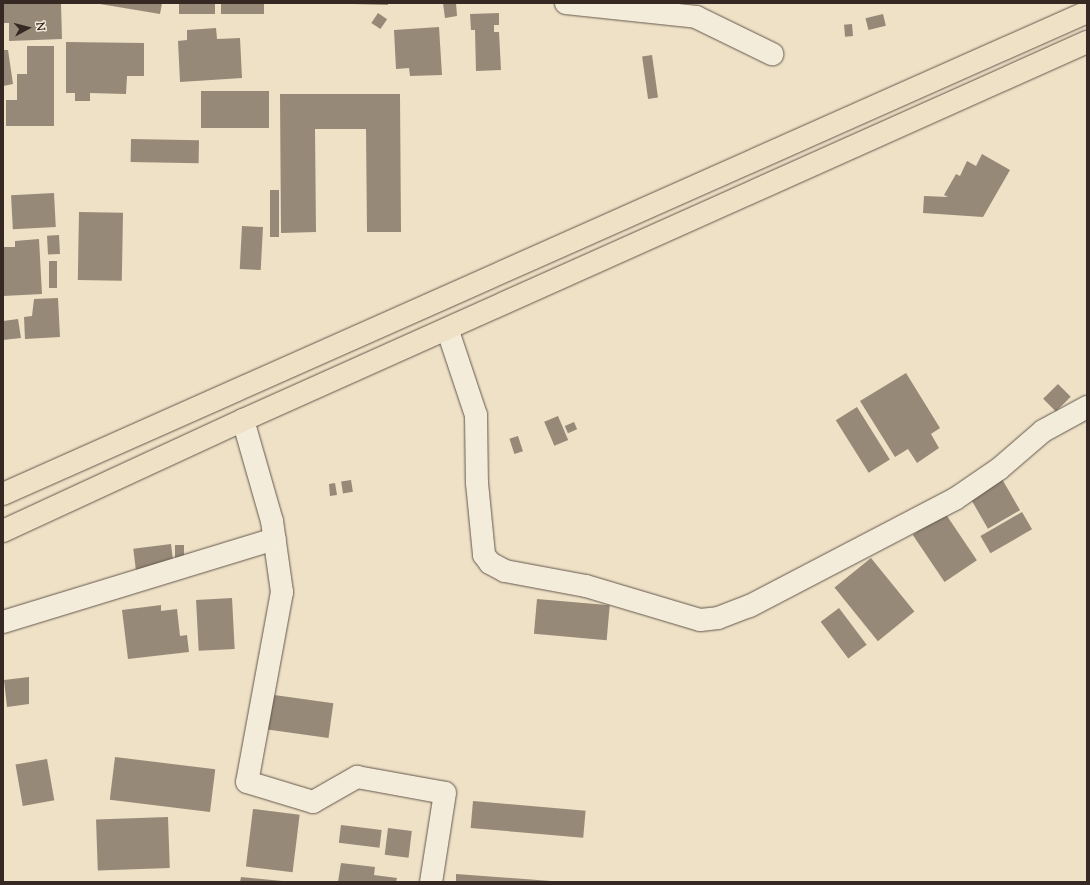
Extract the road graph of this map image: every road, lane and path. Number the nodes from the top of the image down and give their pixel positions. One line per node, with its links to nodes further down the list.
1 (566, 3): 4 (street)
2 (1087, 12): 8 (main road)
3 (1087, 42): 5 (main road)
4 (772, 54)
5 (448, 331): 6 (street); 7 (main road)
6 (1087, 407)
7 (243, 420): 9 (main road); 10 (street)
8 (3, 494)
9 (3, 531)
10 (275, 539): 11 (street); 12 (street)
11 (3, 622)
12 (431, 882)

